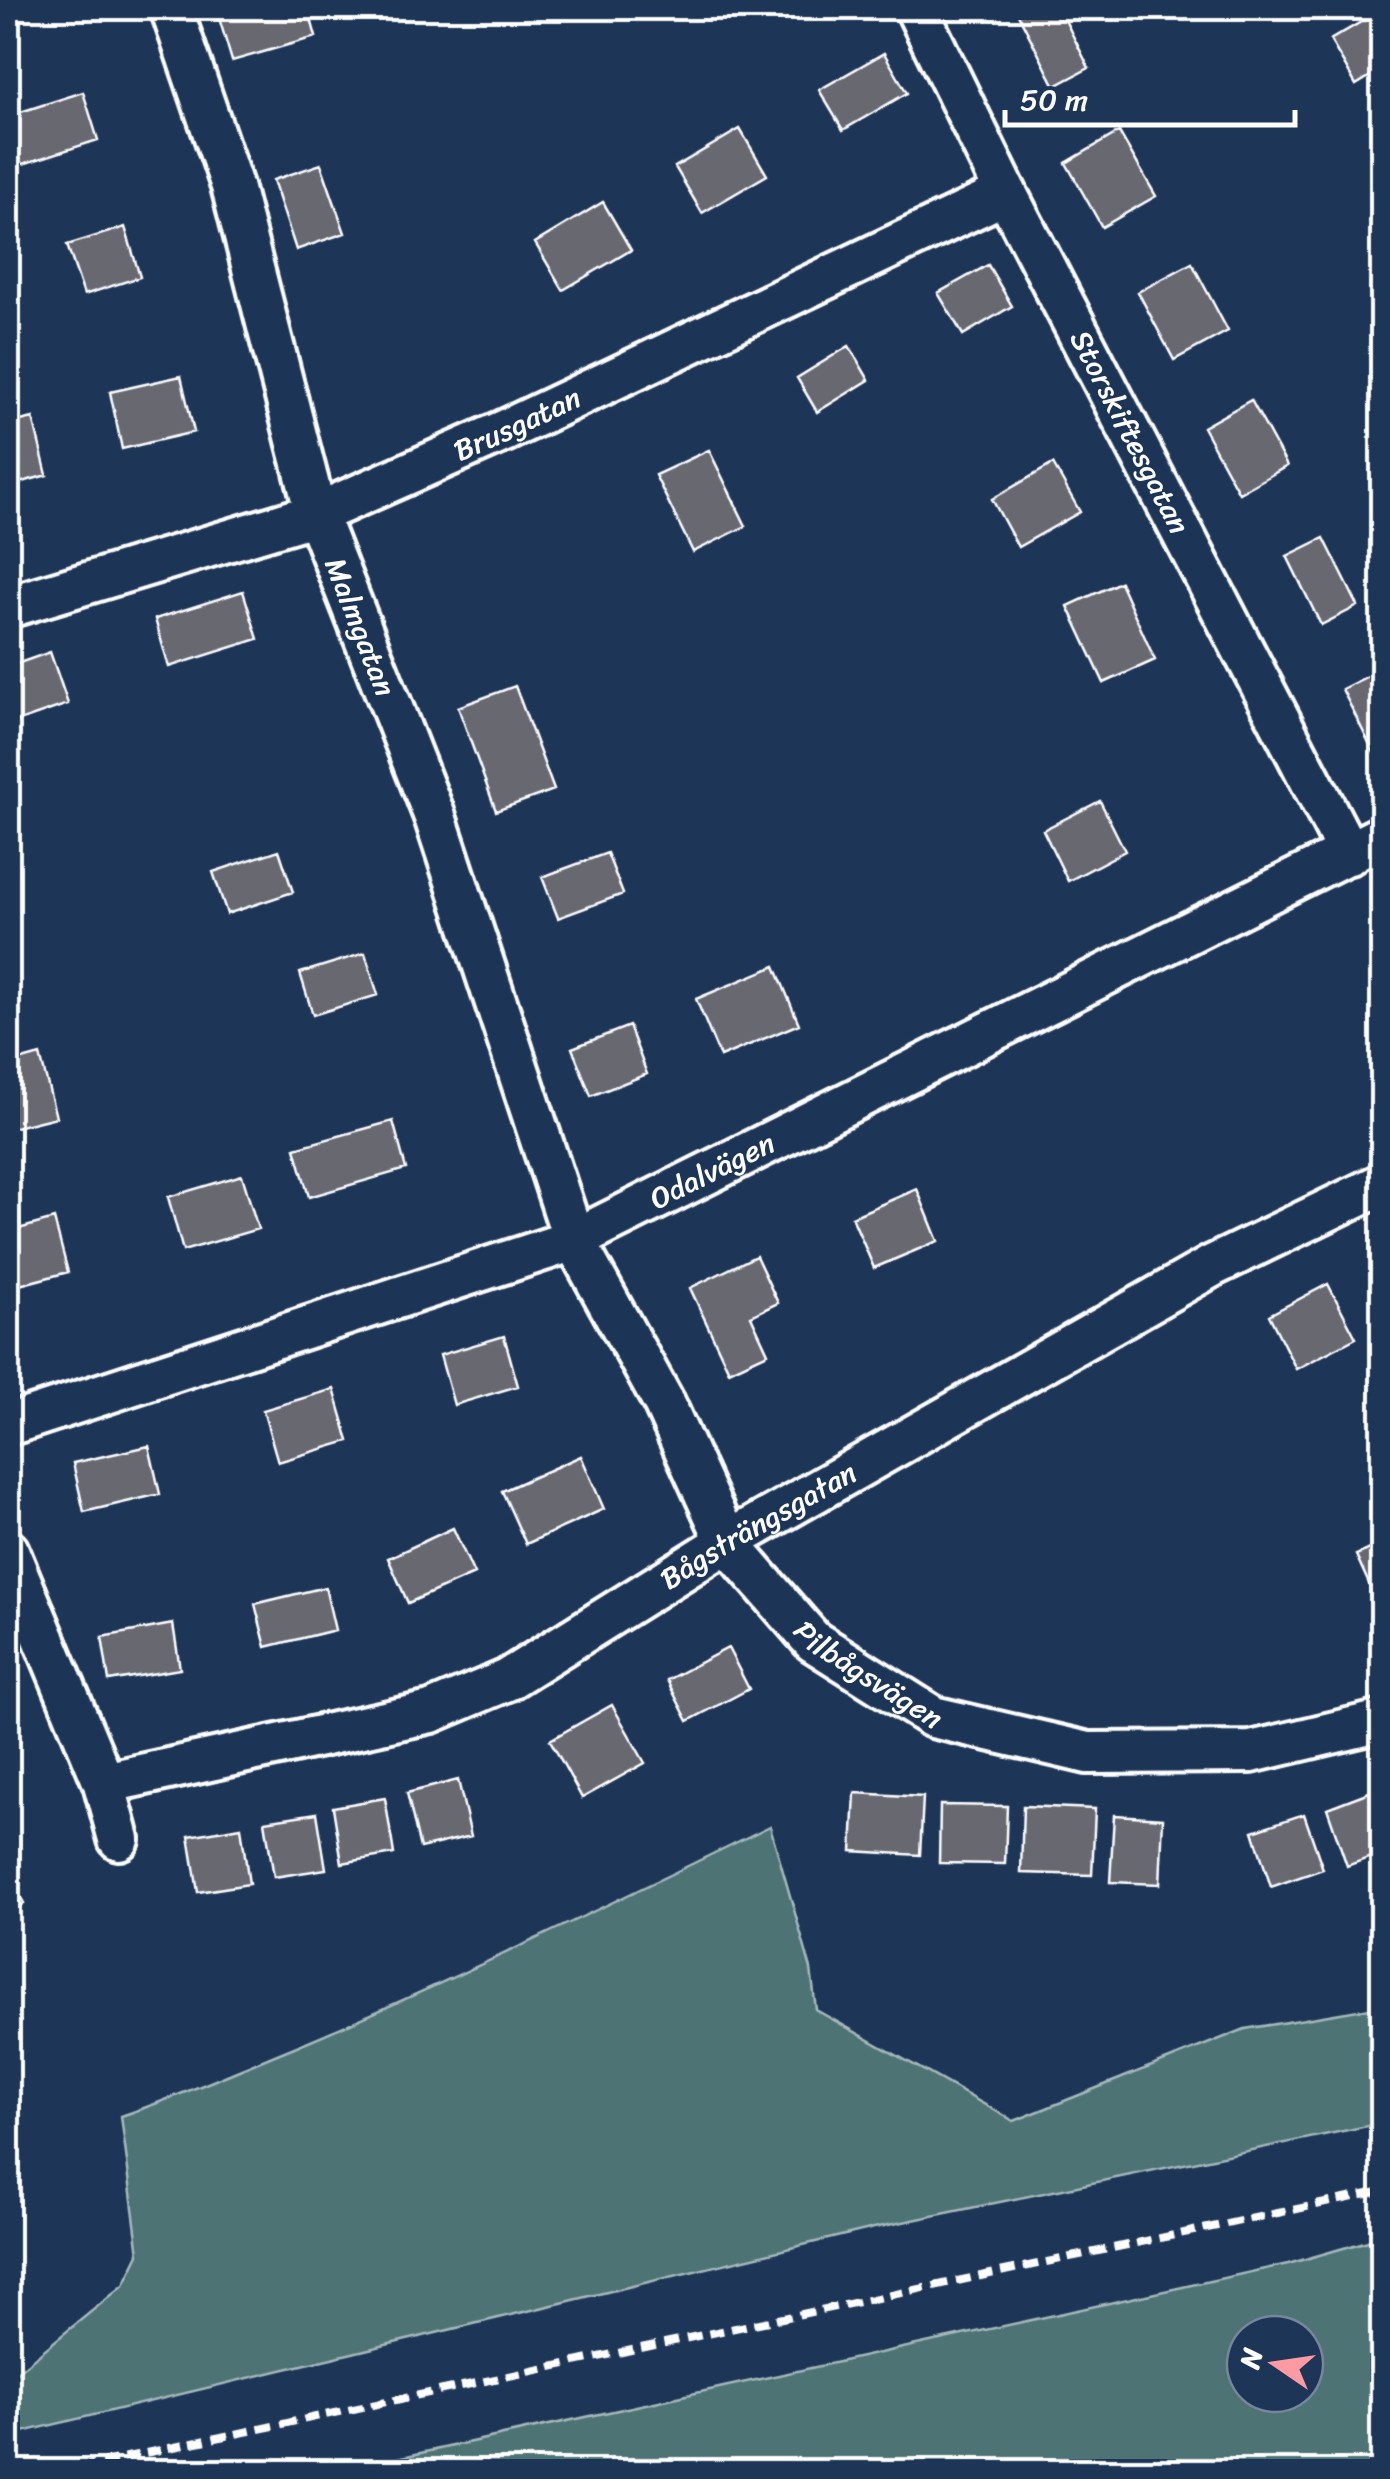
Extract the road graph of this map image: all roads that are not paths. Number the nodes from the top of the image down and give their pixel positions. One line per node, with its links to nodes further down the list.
1 (171, 8): 4 (street, Malmgatan)
2 (916, 8): 3 (street, Storskiftesgatan)
3 (1006, 193): 4 (street, Brusgatan); 6 (street, Storskiftesgatan)
4 (316, 514): 5 (street, Brusgatan); 8 (street, Malmgatan)
5 (8, 607)
6 (1366, 845): 8 (street, Odalvägen)
7 (1382, 1184): 10 (street, Bågsträngsgatan)
8 (574, 1240): 9 (street, Odalvägen); 10 (street, Pilbågsvägen)
9 (8, 1426)
10 (727, 1542): 12 (street, Pilbågsvägen); 13 (street, Bågsträngsgatan)
11 (8, 1551): 13 (street)
12 (1382, 1721)
13 (104, 1783): 14 (street)
14 (119, 1839)

